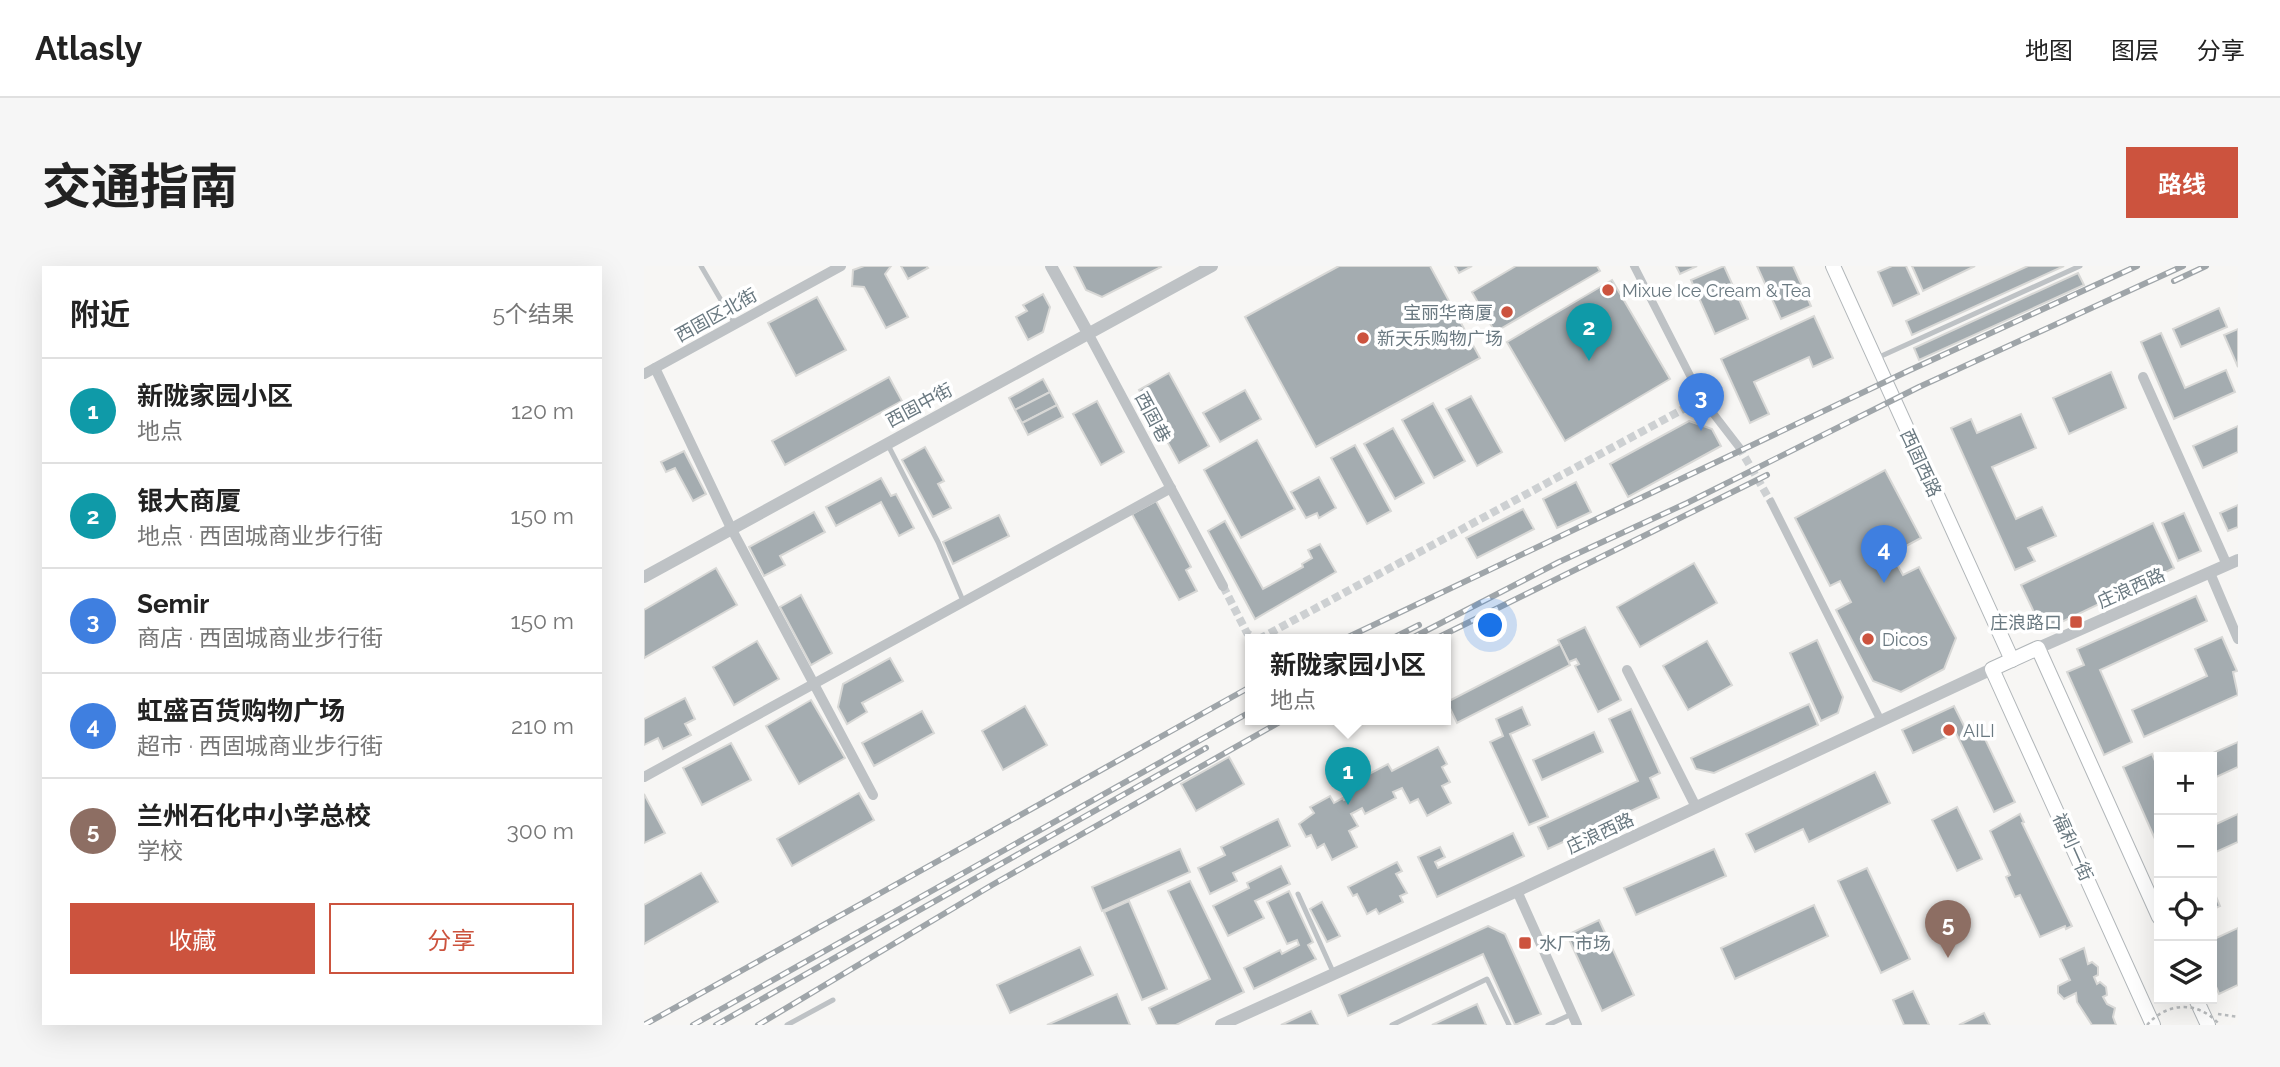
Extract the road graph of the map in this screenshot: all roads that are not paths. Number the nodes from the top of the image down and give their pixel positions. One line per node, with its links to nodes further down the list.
1 (701, 266): 8 (lane)
2 (841, 266): 8 (street, 西固区北街)
3 (1051, 266): 9 (street, 西固巷)
4 (1212, 266): 9 (street, 西固中街)
5 (1634, 266): 15 (street)
6 (1833, 266): 10 (main road, 西固西路)
7 (2080, 266): 10 (lane)
8 (734, 324): 11 (street, 西固区北街)
9 (1088, 333): 14 (street, 西固中街); 16 (street, 西固巷)
10 (1874, 359): 26 (main road, 西固西路)
11 (655, 368): 12 (street, 西固区北街); 18 (street)
12 (644, 374)
13 (2143, 377): 19 (street)
14 (886, 442): 18 (street, 西固中街); 23 (lane)
15 (1739, 447)
16 (1171, 488): 22 (street, 西固巷); 23 (street)
17 (1771, 502): 30 (street)
18 (731, 528): 21 (street, 西固中街); 29 (street)
19 (2233, 562): 20 (street, 庄浪西路)
20 (2210, 572): 24 (street); 25 (street, 庄浪西路)
21 (644, 577)
22 (1223, 586)
23 (964, 603): 29 (street)
24 (2238, 639)
25 (2038, 648): 26 (main road); 36 (main road)
26 (2012, 660): 27 (main road)
27 (1992, 669): 30 (street, 庄浪西路); 47 (main road, 福利一街)
28 (1627, 670): 33 (street)
29 (817, 685): 31 (street); 32 (street)
30 (1881, 721): 33 (street, 庄浪西路)
31 (644, 777)
32 (873, 795)
33 (1696, 807): 34 (street, 庄浪西路)
34 (1517, 891): 37 (street, 庄浪西路); 40 (street)
35 (1298, 894): 37 (lane)
36 (2154, 906)
37 (1335, 974): 42 (street, 庄浪西路)
38 (833, 1000): 41 (lane)
39 (2198, 1004): 48 (main road)
40 (1572, 1014): 45 (lane); 46 (street)
41 (787, 1025)
42 (1221, 1025)
43 (1392, 1025): 44 (lane)
44 (1509, 1025)
45 (1548, 1025)
46 (1577, 1025)
47 (2153, 1025)
48 (2208, 1025)

